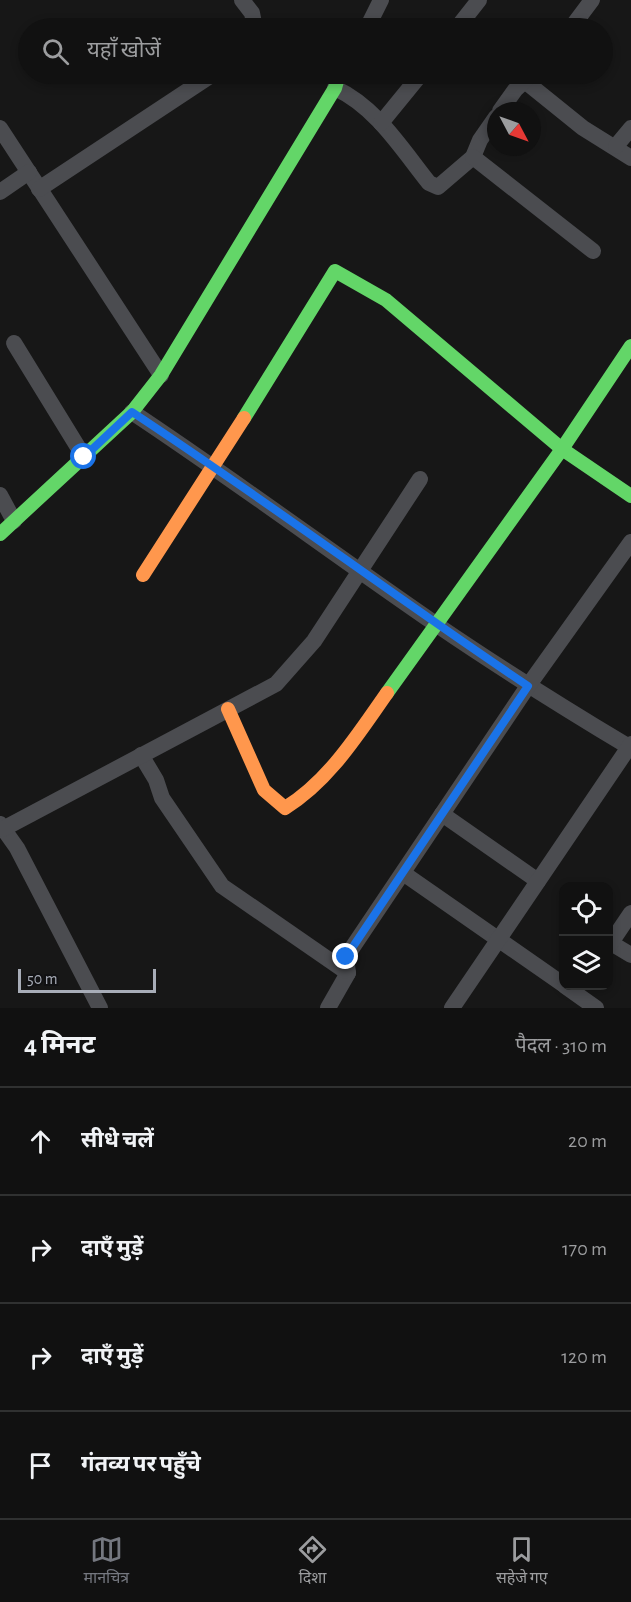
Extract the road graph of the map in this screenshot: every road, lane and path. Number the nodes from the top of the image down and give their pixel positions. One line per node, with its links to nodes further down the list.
1 (242, 0): 5 (street)
2 (479, 0): 7 (street)
3 (377, 2): 6 (street)
4 (586, 3): 8 (street)
5 (253, 18)
6 (371, 18)
7 (464, 18)
8 (577, 18)
9 (198, 84): 24 (street)
10 (335, 84): 29 (street)
11 (340, 84): 16 (street)
12 (413, 84): 16 (street)
13 (522, 84): 15 (street)
14 (535, 84): 20 (street)
15 (506, 102)
16 (381, 123): 21 (street)
17 (0, 128): 23 (street)
18 (631, 128): 20 (street)
19 (487, 130): 21 (street)
20 (616, 146): 22 (street)
21 (473, 157): 26 (street)
22 (631, 158)
23 (29, 172): 24 (street); 25 (street)
24 (39, 189): 29 (street)
25 (0, 192)
26 (593, 251)
27 (14, 343): 32 (street)
28 (631, 346): 31 (street)
29 (161, 375): 30 (street)
30 (132, 412): 32 (street); 33 (street)
31 (562, 449): 33 (street); 36 (street); 42 (street)
32 (84, 457): 37 (street)
33 (214, 466): 40 (street); 41 (street)
34 (420, 479): 40 (street)
35 (0, 495): 37 (street)
36 (631, 496)
37 (14, 522): 38 (street)
38 (0, 534)
39 (631, 542): 43 (street)
40 (360, 569): 42 (street); 44 (street)
41 (143, 575)
42 (436, 625): 43 (street); 44 (street)
43 (528, 686): 45 (street); 47 (street)
44 (228, 709): 46 (street)
45 (628, 752): 50 (street)
46 (141, 755): 48 (street); 56 (street)
47 (442, 814): 49 (street); 50 (street)
48 (2, 826): 59 (street)
49 (403, 873): 52 (street); 56 (street)
50 (538, 881): 52 (street)
51 (631, 913): 53 (street)
52 (498, 939): 57 (street); 61 (street)
53 (613, 940)
54 (613, 946): 55 (street)
55 (631, 955)
56 (348, 973): 60 (street)
57 (559, 982)
58 (582, 997): 62 (street)
59 (100, 1008)
60 (328, 1008)
61 (452, 1008)
62 (596, 1008)

